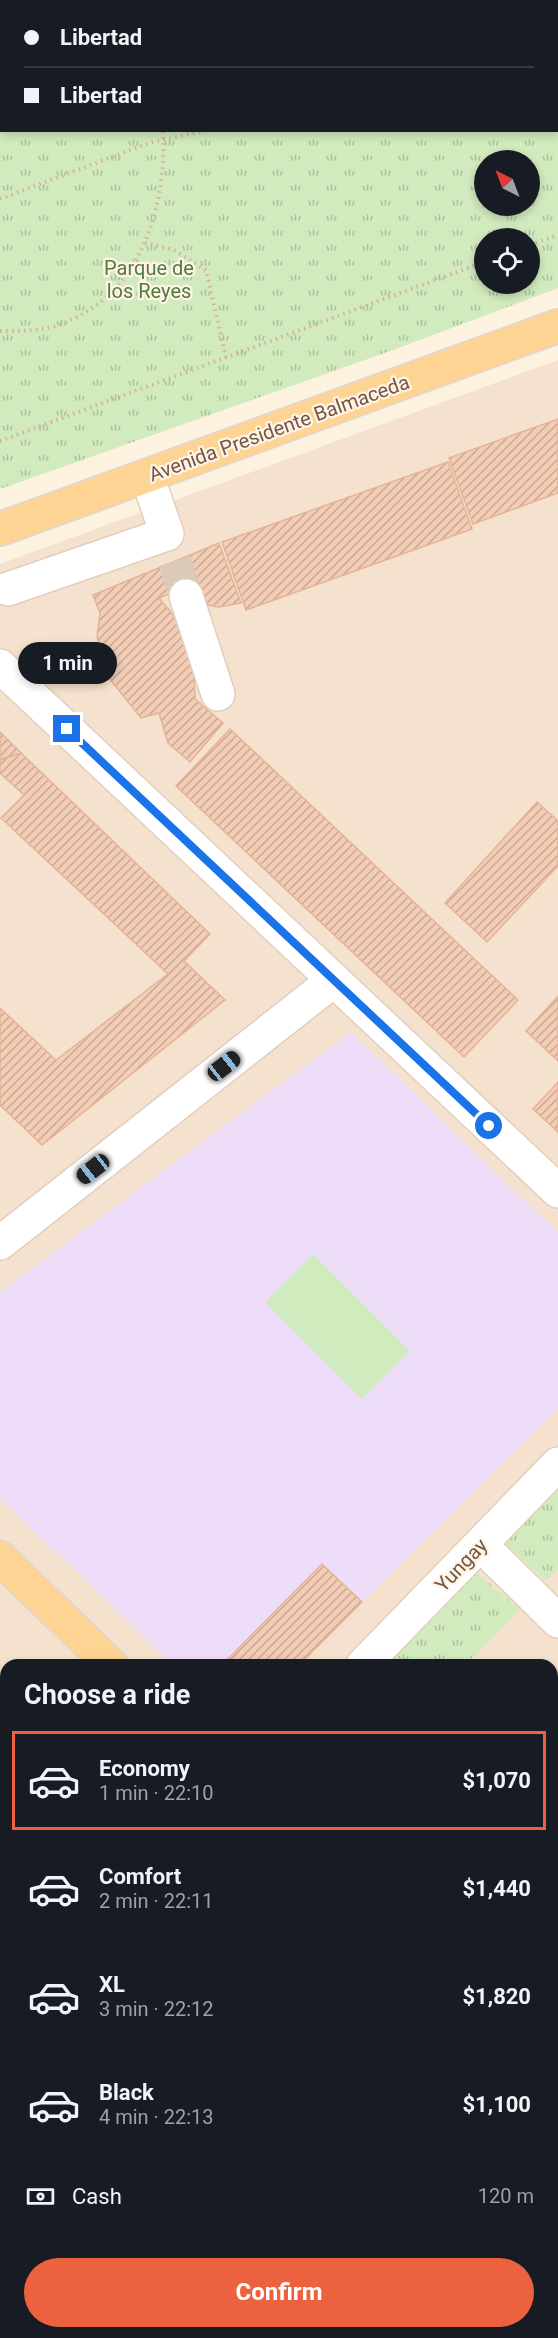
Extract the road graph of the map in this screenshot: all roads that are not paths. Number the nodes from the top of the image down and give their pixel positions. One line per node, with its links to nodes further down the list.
1 (558, 326): 2 (main road, Avenida Presidente Balmaceda)
2 (147, 476): 3 (main road, Avenida Presidente Balmaceda); 4 (street)
3 (0, 529)
4 (8, 589)
5 (186, 596): 7 (street)
6 (0, 666): 8 (street)
7 (218, 694)
8 (334, 980): 9 (street); 10 (street)
9 (558, 1191)
10 (0, 1243)
11 (558, 1464): 12 (street, Yungay)
12 (481, 1545): 14 (street); 16 (street, Yungay)
13 (0, 1558): 15 (main road)
14 (558, 1621)
15 (105, 1659)
16 (369, 1659)

